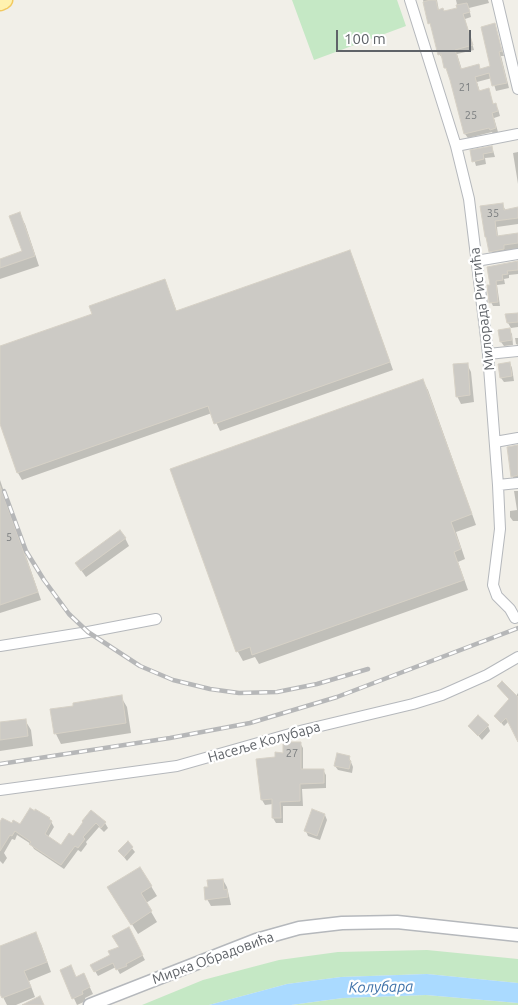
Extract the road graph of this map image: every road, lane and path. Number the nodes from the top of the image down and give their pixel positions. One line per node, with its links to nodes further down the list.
1 (4, 0): 4 (main road)
2 (410, 0): 7 (street, Милорада Ристића)
3 (496, 0): 5 (street)
4 (0, 2)
5 (518, 89)
6 (518, 134): 7 (street)
7 (456, 146): 9 (street, Милорада Ристића)
8 (518, 254): 9 (street)
9 (476, 261): 11 (street, Милорада Ристића)
10 (518, 351): 11 (street)
11 (488, 354): 13 (street, Милорада Ристића)
12 (518, 438): 13 (street)
13 (495, 442): 15 (street, Милорада Ристића)
14 (518, 483): 15 (street)
15 (498, 485): 17 (street, Милорада Ристића)
16 (518, 603): 17 (street)
17 (507, 606): 18 (street, Милорада Ристића)
18 (515, 618)
19 (156, 619): 20 (street)
20 (0, 646)
21 (518, 657): 22 (street, Насеље Колубара)
22 (0, 790)
23 (518, 935): 24 (street, Мирка Обрадовића)
24 (90, 1005)

